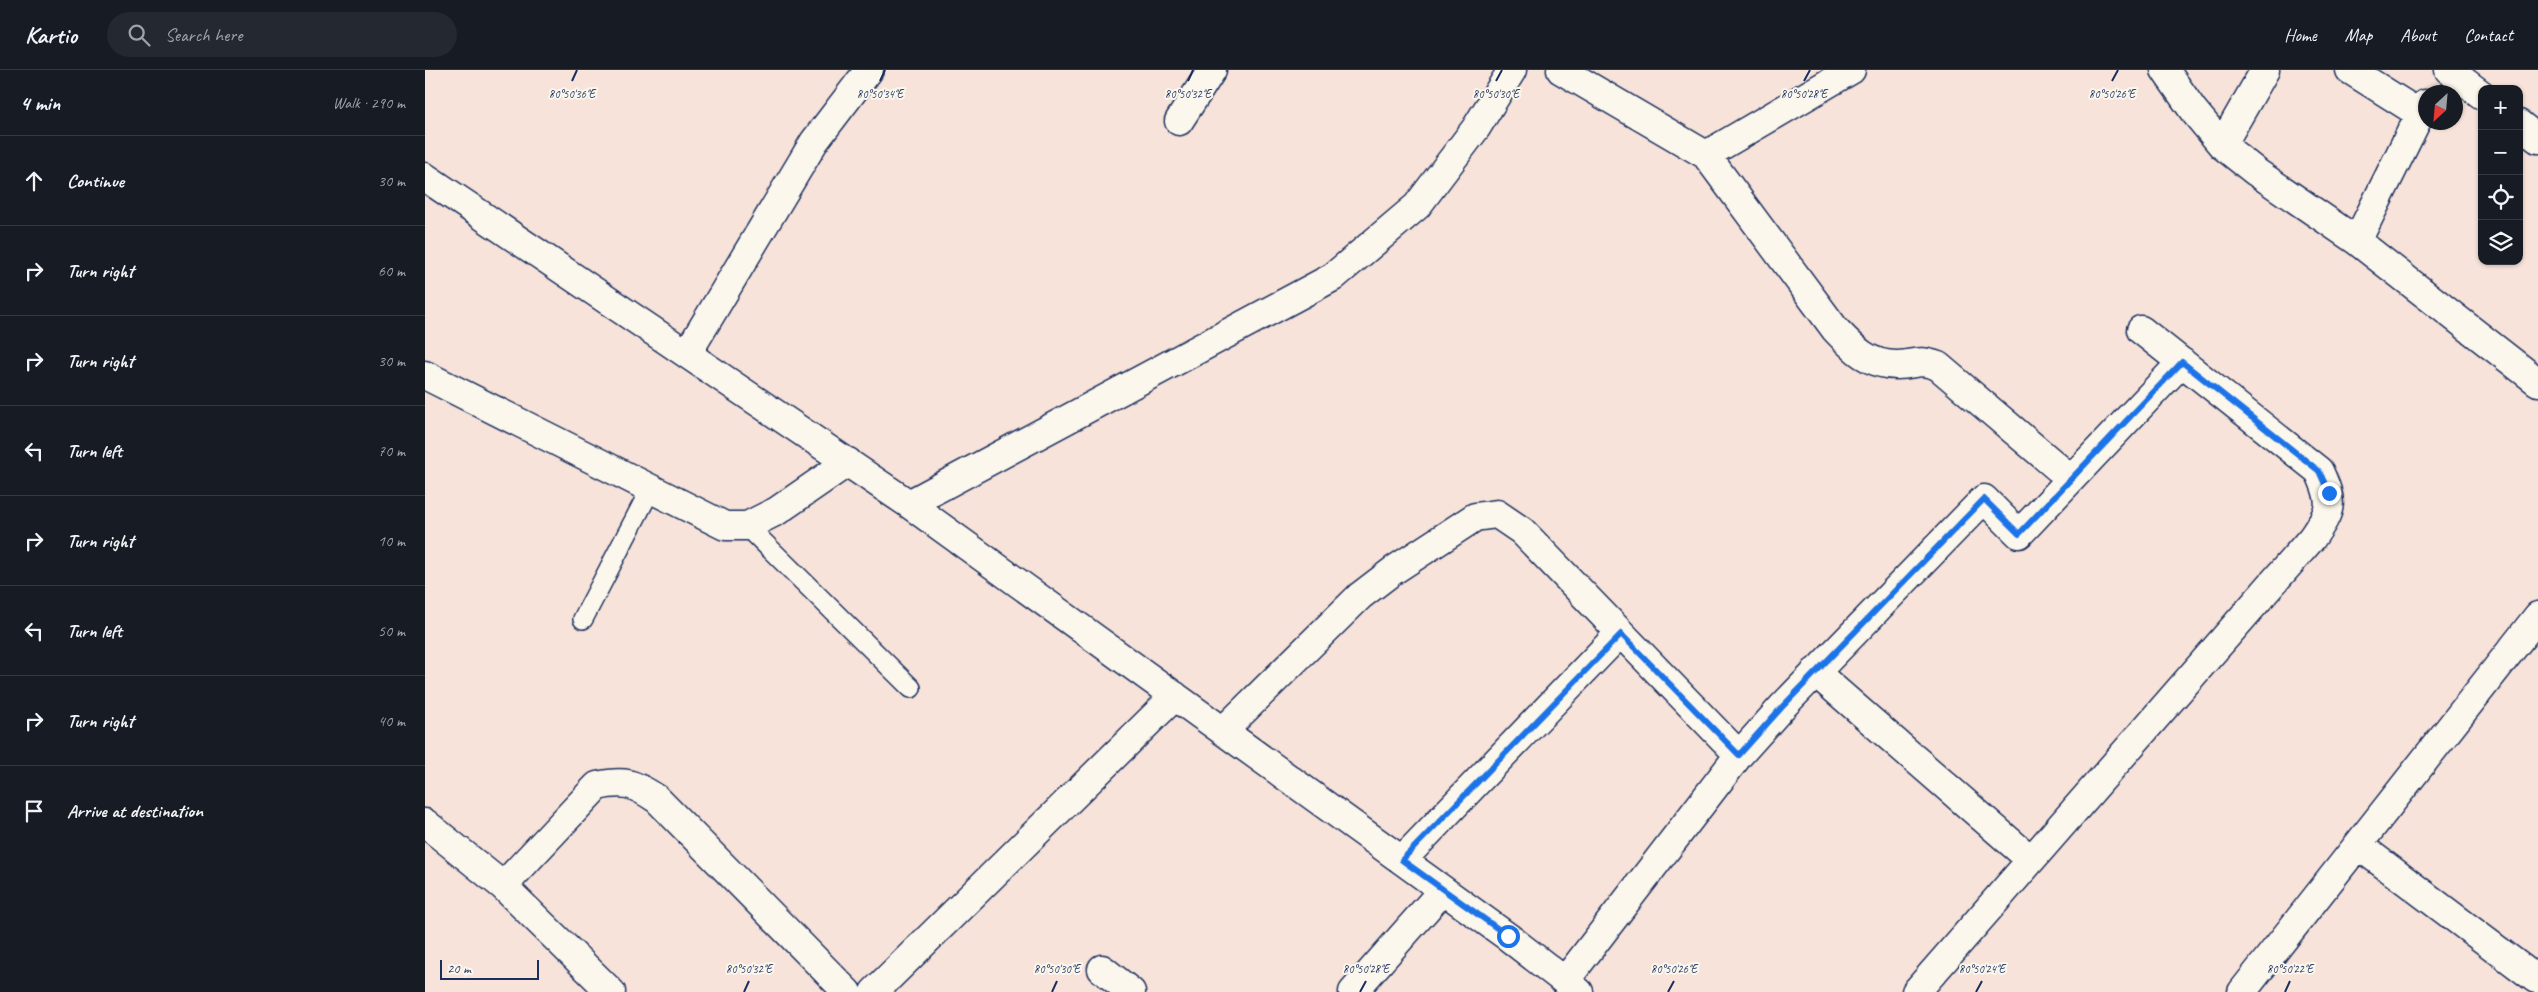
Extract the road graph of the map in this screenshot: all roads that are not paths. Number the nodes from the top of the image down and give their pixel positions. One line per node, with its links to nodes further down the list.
1 (869, 70): 23 (street)
2 (1212, 70): 15 (street)
3 (1512, 70): 30 (street)
4 (1561, 70): 19 (street)
5 (1851, 70): 19 (street)
6 (2165, 70): 18 (street)
7 (2265, 70): 18 (street)
8 (2350, 70): 13 (street)
9 (2443, 70): 11 (street)
10 (2449, 70): 12 (street)
11 (2435, 85)
12 (2478, 92)
13 (2418, 100)
14 (2418, 119): 21 (street)
15 (1179, 121)
16 (2523, 127): 17 (street)
17 (2538, 139)
18 (2222, 144): 21 (street)
19 (1706, 155): 28 (street)
20 (425, 177): 23 (street)
21 (2357, 241): 26 (street)
22 (2141, 330): 24 (street)
23 (687, 354): 27 (street)
24 (2182, 362): 28 (street); 43 (street)
25 (425, 375): 29 (street)
26 (2538, 382)
27 (848, 462): 30 (street); 31 (street)
28 (2071, 479): 35 (street)
29 (650, 490): 31 (street); 33 (lane)
30 (909, 504): 37 (street)
31 (747, 526): 36 (lane)
32 (2538, 616): 41 (street)
33 (583, 619)
34 (1621, 634): 38 (street); 39 (street); 42 (street)
35 (1815, 672): 39 (street); 43 (street)
36 (911, 688)
37 (1175, 696): 38 (street); 51 (street)
38 (1223, 731): 42 (street)
39 (1739, 755): 48 (street)
40 (425, 823): 44 (street)
41 (2358, 845): 47 (street); 55 (street)
42 (1402, 860): 45 (street)
43 (2031, 860): 54 (street)
44 (503, 886): 49 (street); 50 (street)
45 (1443, 890): 48 (street); 53 (street)
46 (1102, 969): 52 (street)
47 (2534, 983)
48 (1572, 986)
49 (611, 992)
50 (847, 992)
51 (874, 992)
52 (1131, 992)
53 (1353, 992)
54 (1917, 992)
55 (2242, 992)

